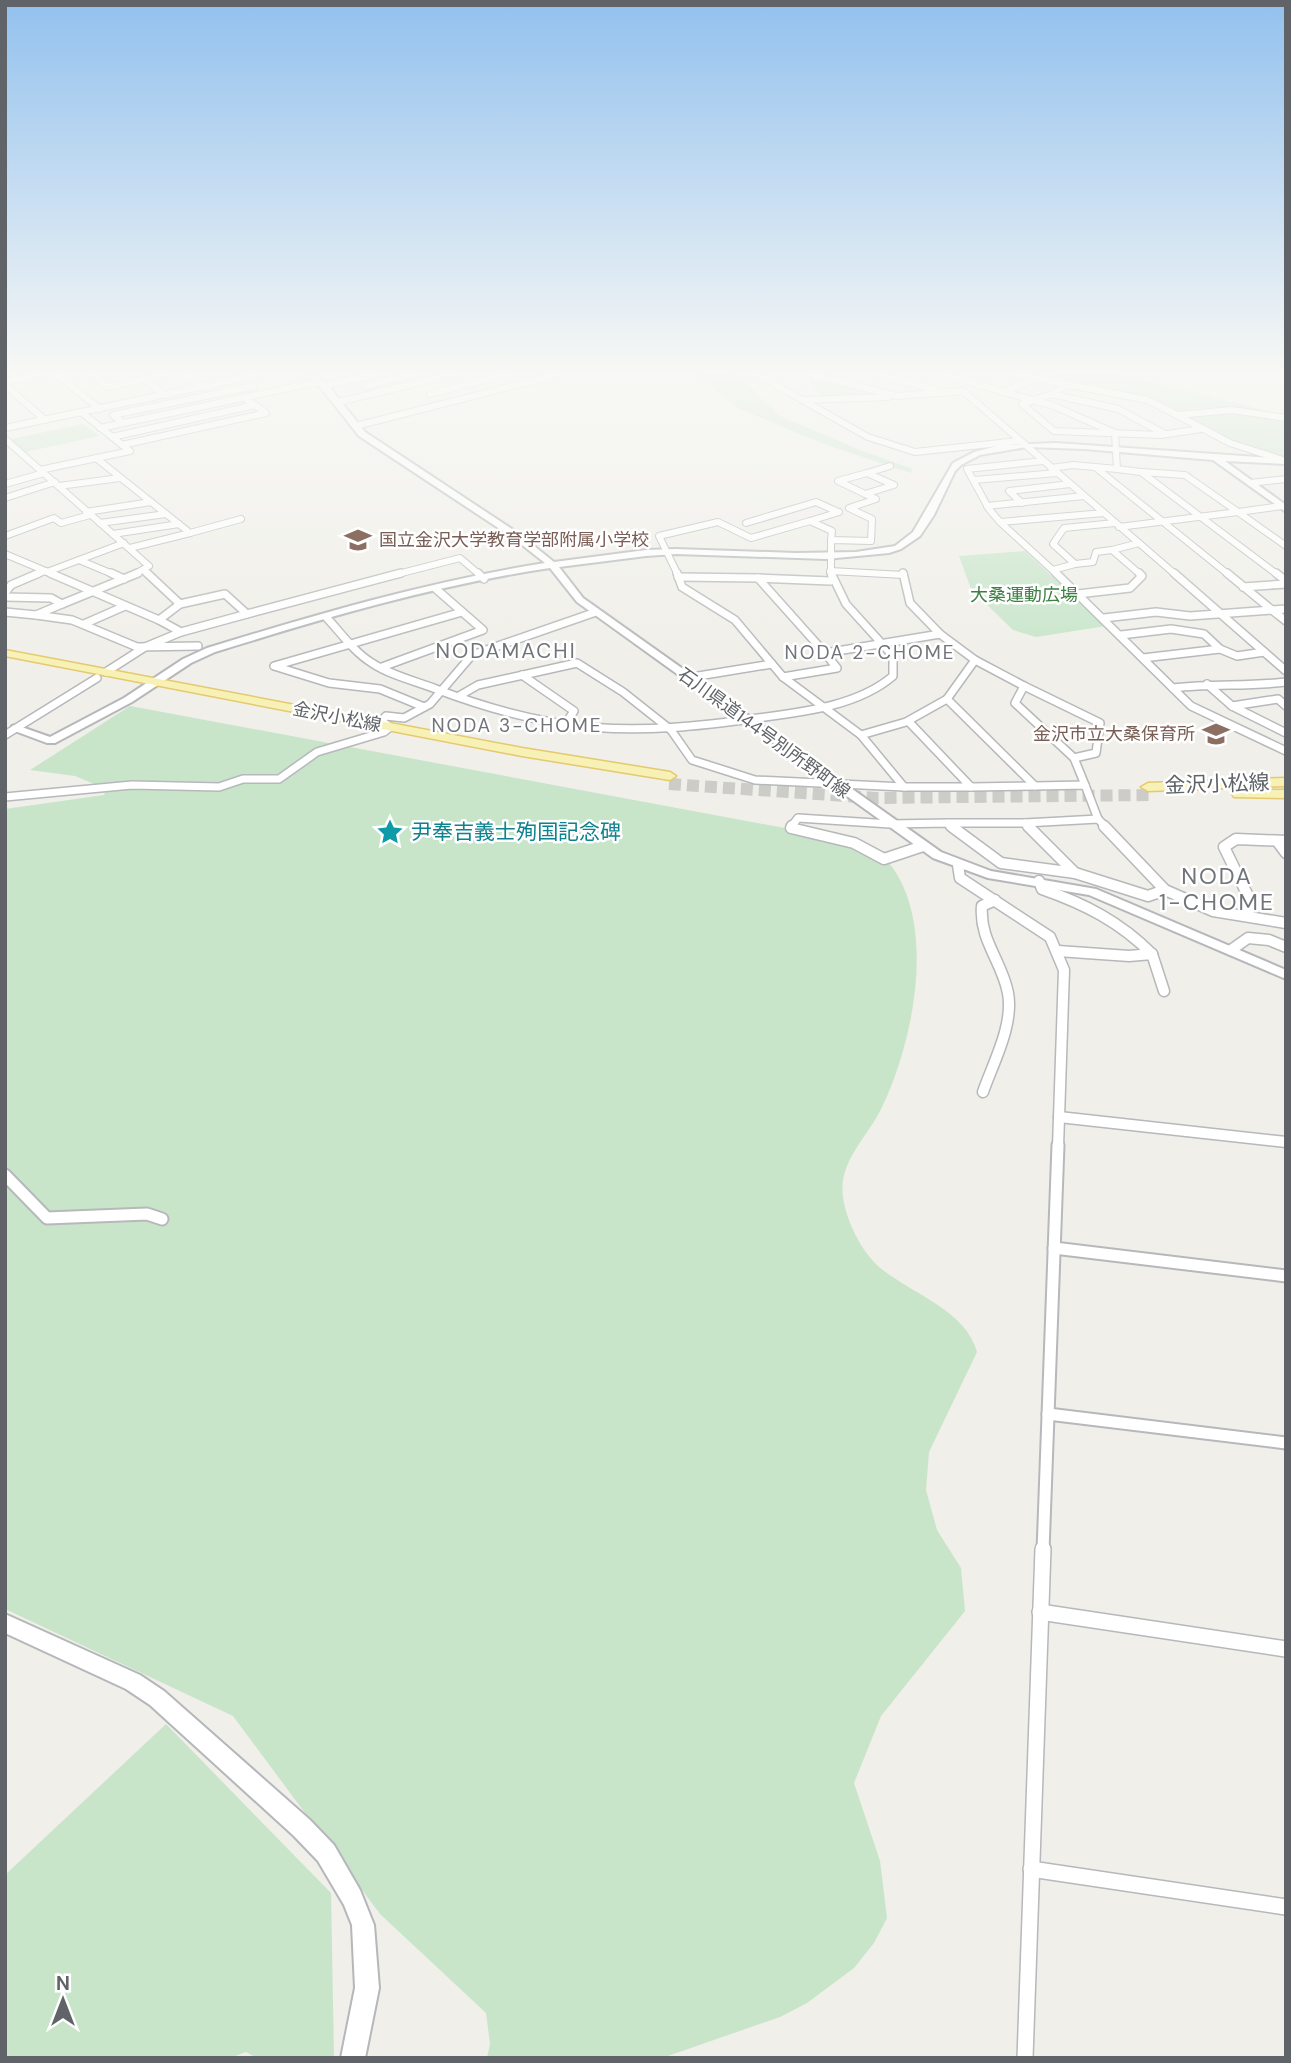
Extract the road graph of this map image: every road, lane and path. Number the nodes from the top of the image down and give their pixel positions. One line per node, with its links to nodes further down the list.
1 (42, 471): 17 (street); 18 (street)
2 (112, 471): 13 (street)
3 (416, 471): 55 (street, 石川県道144号別所野町線)
4 (873, 471): 11 (street)
5 (951, 471): 52 (street)
6 (968, 471): 15 (street)
7 (1100, 471): 36 (street)
8 (1135, 471): 10 (street)
9 (1234, 471): 16 (street)
10 (1141, 472): 29 (street); 33 (street)
11 (867, 473): 20 (street); 20 (street)
12 (1057, 473): 15 (street); 19 (street)
13 (120, 478): 18 (street); 23 (street)
14 (1286, 479): 16 (street)
15 (974, 480): 25 (street)
16 (1250, 483): 27 (street)
17 (5, 484)
18 (57, 484): 22 (street); 30 (street)
19 (1070, 484): 21 (street); 24 (street)
20 (865, 494): 26 (street)
21 (1084, 496): 24 (street); 31 (street)
22 (5, 498)
23 (151, 502): 30 (street); 32 (street)
24 (1022, 503): 25 (street)
25 (987, 506): 37 (street)
26 (849, 508): 28 (street); 45 (street)
27 (1284, 508): 29 (street)
28 (838, 512): 35 (street); 39 (street)
29 (1238, 512): 33 (street); 48 (street)
30 (88, 513): 38 (street); 44 (street)
31 (1104, 513): 37 (street); 41 (street)
32 (166, 514): 38 (street); 40 (street)
33 (1201, 517): 36 (street); 65 (street)
34 (241, 519): 42 (street)
35 (810, 521): 45 (street); 50 (street)
36 (1162, 521): 41 (street); 67 (street)
37 (1000, 522): 56 (street)
38 (100, 523): 43 (street)
39 (746, 523)
40 (179, 524): 42 (street); 43 (street)
41 (1117, 525): 46 (street); 54 (street)
42 (190, 533): 47 (street)
43 (113, 534): 47 (street)
44 (5, 536)
45 (831, 540): 52 (street)
46 (1139, 543): 49 (street); 80 (street)
47 (127, 546): 53 (street); 57 (street)
48 (1286, 546)
49 (1112, 550): 54 (street); 70 (street)
50 (669, 552): 52 (street); 55 (street); 60 (street)
51 (5, 554): 59 (street)
52 (828, 556): 58 (street)
53 (79, 560): 59 (street); 62 (street)
54 (1075, 564): 56 (street)
55 (555, 566): 63 (street); 79 (street, 石川県道144号別所野町線)
56 (1053, 570): 70 (street)
57 (144, 571): 62 (street); 73 (street)
58 (830, 571): 64 (street); 89 (street)
59 (46, 572): 66 (street); 69 (street)
60 (678, 577): 61 (street); 102 (street)
61 (758, 578): 64 (street); 98 (street)
62 (124, 579): 69 (street)
63 (484, 579): 68 (street); 81 (street)
64 (830, 580): 92 (street)
65 (1286, 582): 67 (street)
66 (8, 584): 71 (street)
67 (1243, 587): 76 (street)
68 (436, 589): 78 (street); 83 (street)
69 (92, 592): 72 (street); 74 (street)
70 (1078, 594): 84 (street)
71 (5, 595): 72 (street)
72 (62, 604): 82 (street)
73 (180, 604): 81 (street); 85 (street)
74 (125, 606): 85 (street); 87 (street)
75 (1286, 609): 76 (street)
76 (1272, 610): 80 (street); 86 (street)
77 (5, 612): 82 (street)
78 (462, 612): 91 (street); 103 (street)
79 (596, 612): 108 (street, 石川県道144号別所野町線); 114 (street)
80 (1217, 612): 84 (street); 96 (street)
81 (247, 614): 88 (street)
82 (36, 615): 87 (street)
83 (327, 618): 91 (street); 111 (street)
84 (1104, 618): 90 (street)
85 (159, 620): 88 (street)
86 (1286, 621)
87 (84, 624): 94 (street)
88 (181, 632): 94 (street)
89 (940, 634): 92 (street); 101 (street)
90 (1121, 635): 95 (street); 99 (street)
91 (349, 643): 103 (street); 119 (street)
92 (883, 644): 98 (street); 120 (street)
93 (198, 646): 94 (street)
94 (145, 647): 105 (street)
95 (1220, 649): 96 (street); 99 (street)
96 (1264, 652): 104 (street)
97 (5, 653): 105 (main road, 金沢小松線)
98 (825, 653): 107 (street)
99 (1143, 658): 113 (street)
100 (5, 660): 105 (main road, 金沢小松線)
101 (975, 660): 112 (street); 116 (street)
102 (772, 664): 107 (street); 108 (street)
103 (382, 667): 114 (street)
104 (1286, 671)
105 (102, 675): 111 (main road, 金沢小松線); 124 (street)
106 (522, 675): 115 (street); 123 (street); 126 (street)
107 (783, 677): 120 (street)
108 (686, 678): 121 (street, 石川県道144号別所野町線)
109 (1286, 682): 110 (street)
110 (1207, 684): 113 (street); 117 (street)
111 (150, 685): 124 (street); 125 (main road, 金沢小松線)
112 (1024, 686): 131 (street); 131 (street)
113 (1173, 688): 130 (street)
114 (441, 689): 115 (street); 119 (street)
115 (459, 696): 123 (street)
116 (947, 699): 122 (street); 136 (street)
117 (1232, 706): 118 (street); 127 (street)
118 (1286, 706)
119 (424, 707): 125 (street)
120 (821, 707): 121 (street); 128 (street)
121 (744, 719): 126 (street); 135 (street, 石川県道144号別所野町線)
122 (910, 723): 128 (street); 138 (street)
123 (564, 726): 126 (street)
124 (16, 728): 129 (street)
125 (387, 730): 132 (main road, 金沢小松線); 142 (street)
126 (671, 730): 135 (street)
127 (1286, 733)
128 (861, 735): 137 (street)
129 (5, 736)
130 (1286, 751)
131 (1074, 758): 134 (street)
132 (669, 780)
133 (1286, 780): 139 (main road, 金沢小松線)
134 (1085, 785): 136 (street); 143 (street)
135 (837, 786): 137 (street); 146 (street, 石川県道144号別所野町線)
136 (1035, 786): 138 (street)
137 (904, 788): 138 (street)
138 (971, 788)
139 (1203, 789): 140 (main road, 金沢小松線); 141 (main road)
140 (1150, 791)
141 (1286, 792)
142 (5, 797)
143 (1098, 819): 145 (street); 153 (street)
144 (948, 823): 145 (street); 146 (street); 151 (street)
145 (1025, 823): 151 (street)
146 (890, 824): 148 (street, 石川県道144号別所野町線); 148 (street)
147 (1281, 841): 149 (street); 155 (street)
148 (923, 846): 150 (street, 石川県道144号別所野町線)
149 (1286, 853)
150 (958, 865): 152 (street, 石川県道144号別所野町線); 154 (street)
151 (1075, 873): 153 (street)
152 (1039, 881): 158 (street, 石川県道144号別所野町線); 160 (street)
153 (1165, 890): 155 (street)
154 (995, 900): 159 (street); 163 (street)
155 (1248, 916): 156 (street)
156 (1285, 922)
157 (1286, 947): 158 (street)
158 (1231, 950): 161 (street, 石川県道144号別所野町線)
159 (1058, 951): 160 (street); 164 (street)
160 (1152, 954): 162 (street)
161 (1286, 975)
162 (1164, 991)
163 (983, 1092)
164 (1059, 1116): 165 (street); 168 (street)
165 (1286, 1142)
166 (5, 1175): 167 (street)
167 (162, 1219)
168 (1054, 1248): 169 (street); 170 (street)
169 (1286, 1276)
170 (1048, 1414): 171 (street); 172 (street)
171 (1286, 1443)
172 (1040, 1612): 174 (street); 175 (street)
173 (5, 1623): 177 (street)
174 (1286, 1649)
175 (1031, 1869): 176 (street); 178 (street)
176 (1286, 1907)
177 (353, 2058)
178 (1025, 2058)

